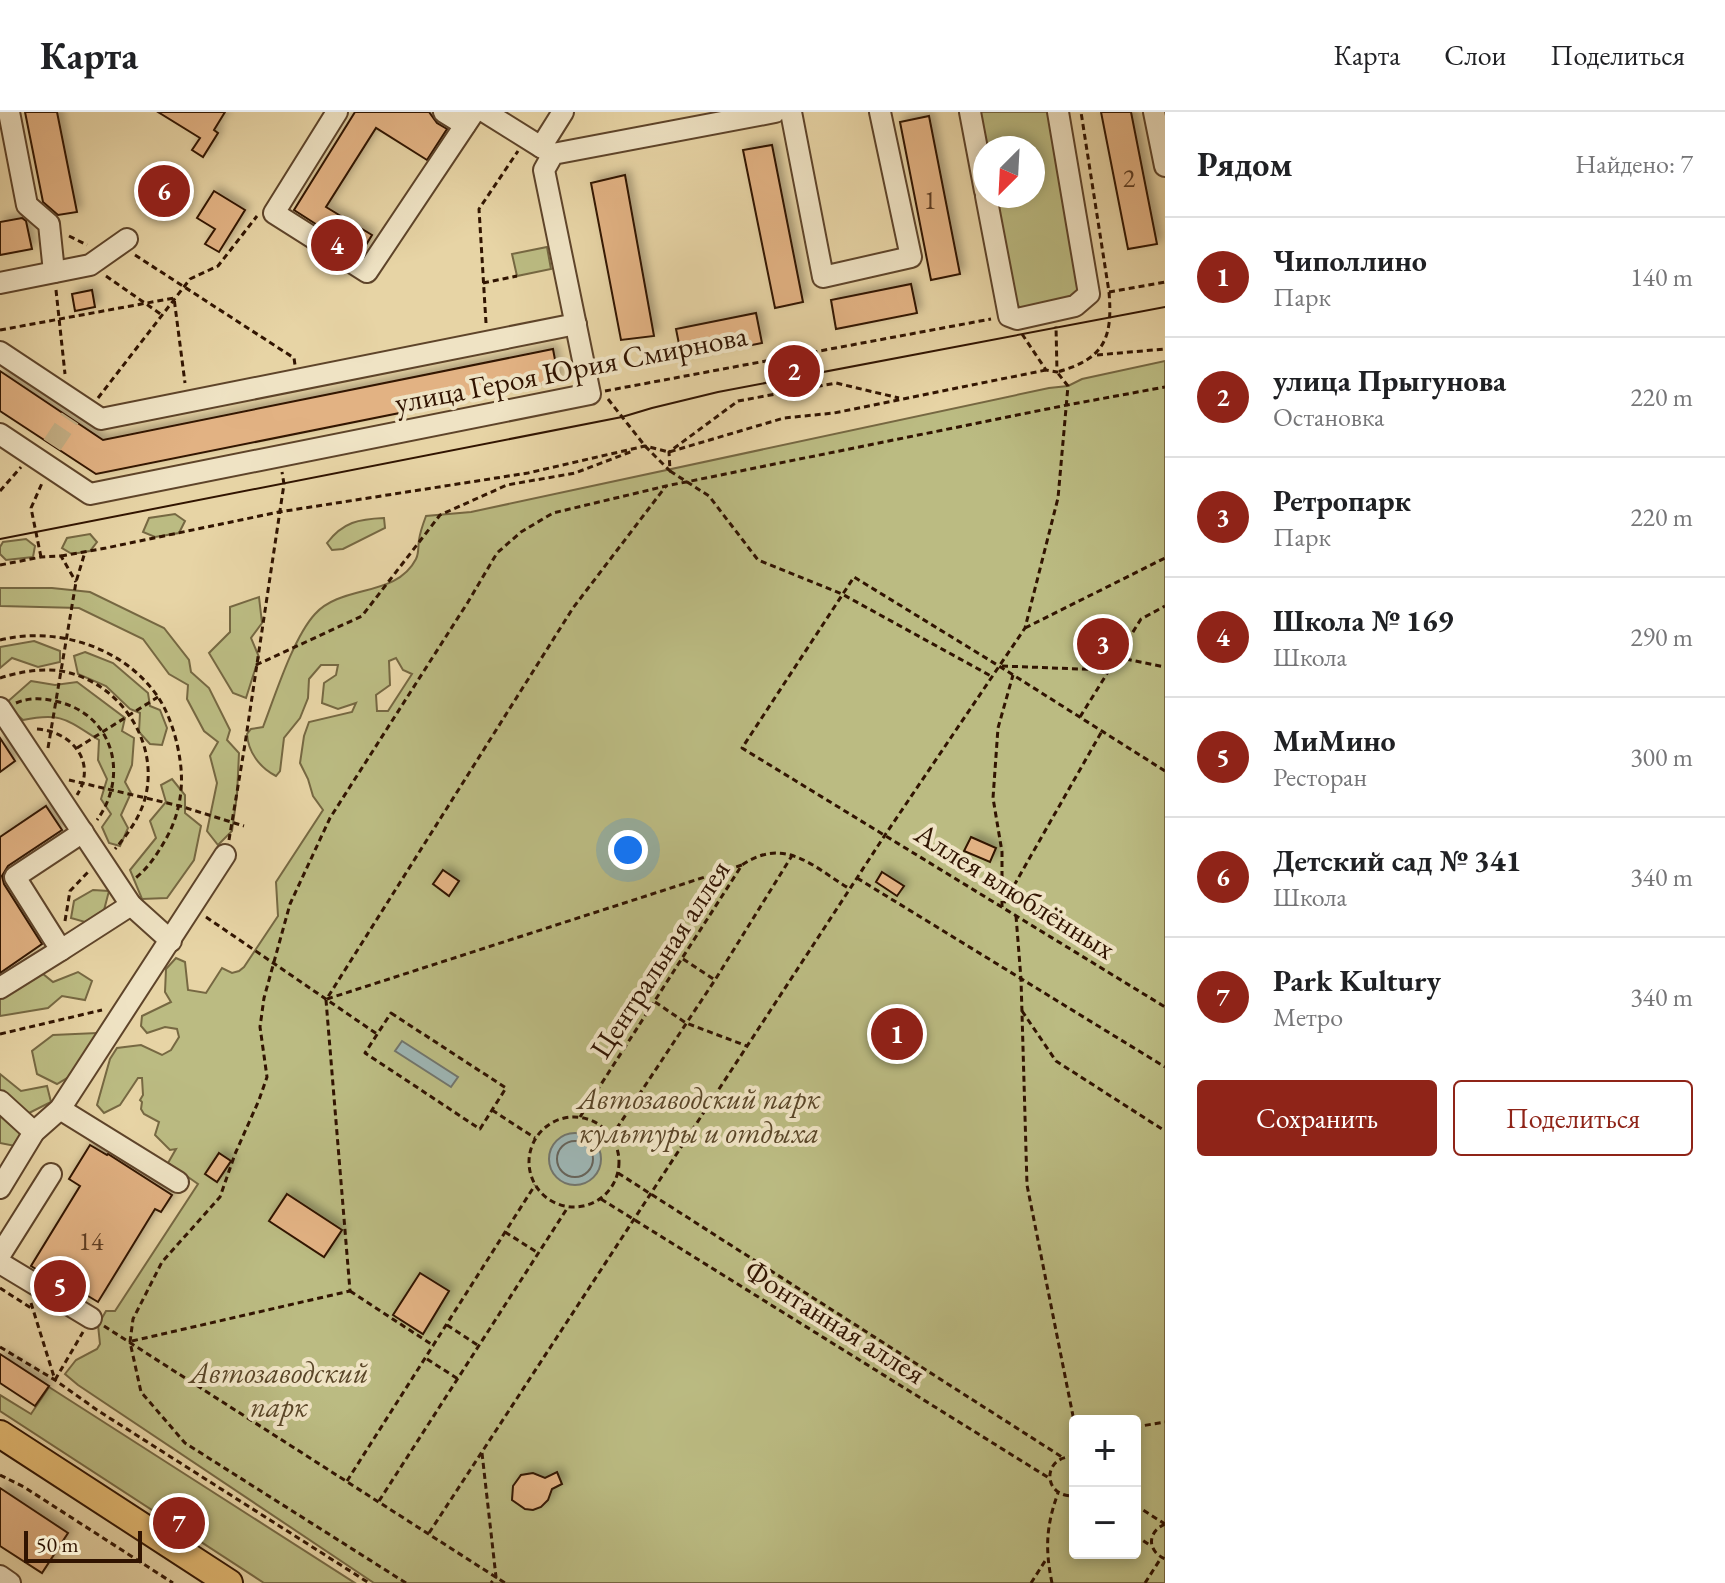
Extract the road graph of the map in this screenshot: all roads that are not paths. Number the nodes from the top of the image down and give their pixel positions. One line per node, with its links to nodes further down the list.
1 (9, 112): 18 (street)
2 (337, 112): 12 (street)
3 (444, 112): 12 (street)
4 (485, 112): 14 (street)
5 (563, 112): 14 (street)
6 (775, 112): 14 (street)
7 (791, 112): 8 (street)
8 (880, 112)
9 (970, 112): 13 (street)
10 (1058, 112): 16 (street)
11 (1154, 112): 15 (street)
12 (470, 119)
13 (975, 136)
14 (540, 146): 20 (street)
15 (1165, 166)
16 (989, 208)
17 (110, 251): 18 (street)
18 (54, 272): 19 (street)
19 (0, 283)
20 (576, 324): 21 (street); 22 (street, улица Героя Юрия Смирнова)
21 (0, 352)
22 (0, 434)
23 (2, 714): 24 (street)
24 (83, 832): 26 (street); 28 (street)
25 (225, 855): 27 (street)
26 (126, 897): 27 (street); 28 (street)
27 (171, 941): 31 (street)
28 (61, 950): 29 (street)
29 (0, 988)
30 (0, 1101): 32 (street)
31 (60, 1109): 32 (street); 34 (street)
32 (34, 1132): 35 (street)
33 (51, 1174): 36 (street)
34 (178, 1182)
35 (0, 1188)
36 (0, 1255)
37 (0, 1263): 38 (street)
38 (100, 1323)
39 (0, 1434): 42 (main road)
40 (0, 1576): 41 (street)
41 (10, 1583)
42 (229, 1583)

